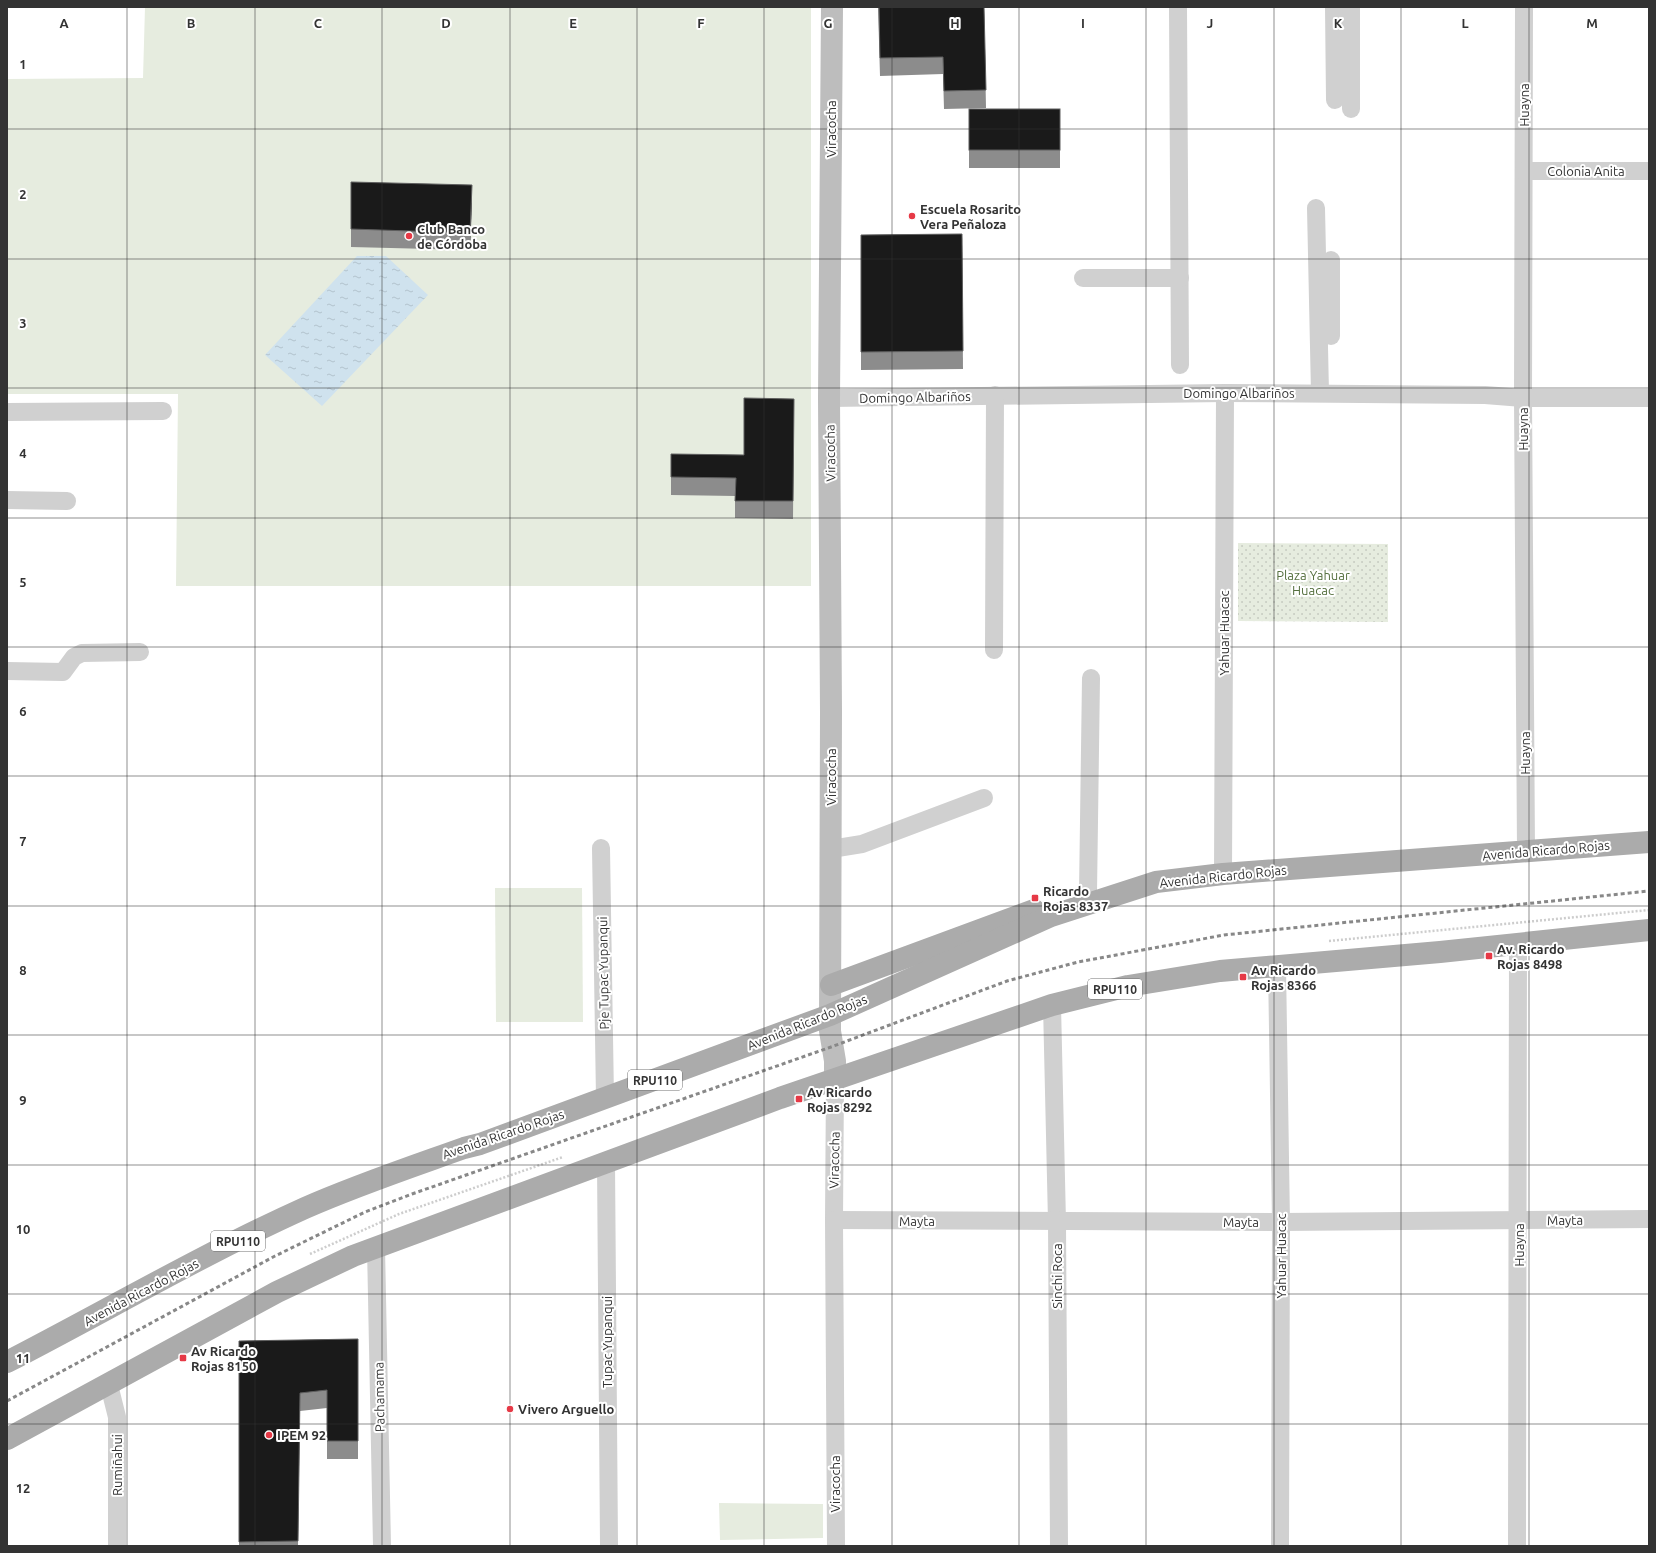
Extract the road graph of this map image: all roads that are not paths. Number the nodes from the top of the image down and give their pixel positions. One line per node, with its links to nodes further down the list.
1 (832, 7): 18 (main road, Viracocha)
2 (1178, 7): 13 (street)
3 (1334, 7): 6 (street)
4 (1351, 7): 7 (street)
5 (1524, 7): 8 (street, Huayna)
6 (1335, 100)
7 (1351, 108)
8 (1524, 171): 9 (street, Colonia Anita); 19 (street, Huayna)
9 (1649, 171)
10 (1316, 208): 16 (street)
11 (1331, 260): 16 (street)
12 (1084, 278): 13 (street)
13 (1180, 278): 14 (street)
14 (1180, 365)
15 (1225, 393): 16 (street, Domingo Albariños); 17 (street, Domingo Albariños); 35 (street, Yahuar Huacac)
16 (1325, 393): 19 (street, Domingo Albariños)
17 (995, 395): 18 (street, Domingo Albariños); 25 (street)
18 (829, 398): 33 (main road, Viracocha)
19 (1523, 398): 20 (street, Domingo Albariños); 34 (street, Huayna)
20 (1649, 398)
21 (164, 411): 22 (street)
22 (7, 412)
23 (7, 500): 24 (street)
24 (67, 501)
25 (994, 650)
26 (140, 652): 27 (street)
27 (7, 671)
28 (1090, 678): 37 (street)
29 (1078, 708): 37 (street)
30 (984, 798): 33 (street)
31 (1649, 842): 34 (main road, Avenida Ricardo Rojas / RPU110)
32 (601, 848): 45 (street, Pje Tupac Yupanqui)
33 (831, 849): 41 (main road, Viracocha)
34 (1526, 852): 35 (main road, Avenida Ricardo Rojas / RPU110)
35 (1223, 874): 36 (main road, Avenida Ricardo Rojas / RPU110)
36 (1156, 882): 37 (main road); 43 (main road, Avenida Ricardo Rojas / RPU110)
37 (1082, 894): 41 (main road)
38 (1649, 930): 39 (main road, RPU110)
39 (1518, 943): 40 (main road, RPU110); 49 (street, Huayna)
40 (1277, 966): 42 (main road, RPU110); 51 (street, Yahuar Huacac)
41 (831, 985): 43 (main road, Viracocha)
42 (1052, 1005): 44 (main road, RPU110); 50 (street, Sinchi Roca)
43 (830, 1015): 44 (main road, Viracocha); 45 (main road, Avenida Ricardo Rojas / RPU110)
44 (835, 1079): 46 (main road, RPU110); 48 (street, Viracocha)
45 (605, 1098): 53 (main road, Avenida Ricardo Rojas / RPU110)
46 (606, 1163): 52 (main road, RPU110); 58 (street, Tupac Yupanqui)
47 (1649, 1219): 49 (street, Mayta)
48 (834, 1220): 50 (street, Mayta); 59 (street, Viracocha)
49 (1519, 1220): 51 (street, Mayta); 62 (street, Huayna)
50 (1057, 1222): 51 (street, Mayta); 60 (street, Sinchi Roca)
51 (1281, 1222): 61 (street, Yahuar Huacac)
52 (376, 1247): 54 (main road, RPU110); 57 (street, Pachamama)
53 (7, 1362)
54 (109, 1385): 55 (main road, RPU110); 56 (street, Rumiñahui)
55 (7, 1439)
56 (117, 1546)
57 (382, 1546)
58 (609, 1546)
59 (836, 1546)
60 (1059, 1546)
61 (1280, 1546)
62 (1517, 1546)

